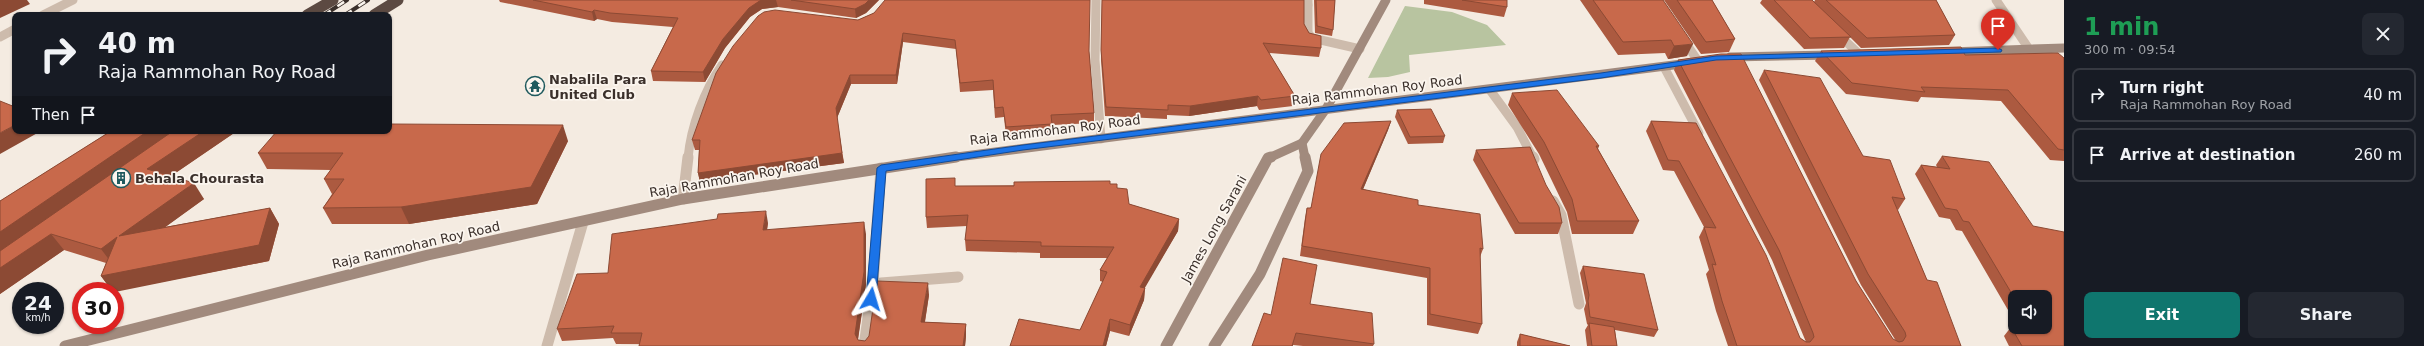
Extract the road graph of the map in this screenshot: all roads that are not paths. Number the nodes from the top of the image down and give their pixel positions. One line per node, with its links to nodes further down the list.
1 (73, 0): 8 (street)
2 (333, 0): 9 (highway)
3 (398, 0): 10 (highway)
4 (1096, 0): 29 (street)
5 (1386, 0): 16 (main road)
6 (1996, 0): 17 (street)
7 (1308, 2): 16 (street)
8 (49, 12)
9 (312, 12)
10 (379, 12)
11 (1831, 27): 19 (street)
12 (1677, 30): 24 (street)
13 (12, 31): 14 (street)
14 (0, 37)
15 (2064, 48): 17 (main road)
16 (1360, 49): 28 (main road)
17 (2029, 50): 18 (main road)
18 (1936, 52)
19 (1863, 54): 20 (main road)
20 (1741, 57): 22 (main road); 26 (street)
21 (726, 58): 35 (street)
22 (1722, 58)
23 (1710, 59): 24 (main road, Raja Rammohan Roy Road)
24 (1698, 61): 25 (main road, Raja Rammohan Roy Road)
25 (1664, 67): 27 (main road, Raja Rammohan Roy Road); 31 (street)
26 (1748, 71)
27 (1490, 90): 28 (main road, Raja Rammohan Roy Road); 33 (street)
28 (1326, 110): 29 (main road, Raja Rammohan Roy Road); 30 (main road)
29 (1101, 139): 32 (main road, Raja Rammohan Roy Road)
30 (1302, 143): 43 (main road, James Long Sarani); 44 (main road)
31 (1704, 144)
32 (881, 168): 35 (main road, Raja Rammohan Roy Road); 38 (street)
33 (1539, 172)
34 (1548, 192): 39 (street)
35 (683, 200): 36 (main road, Raja Rammohan Roy Road)
36 (583, 222): 40 (main road, Raja Rammohan Roy Road); 41 (street)
37 (958, 277): 38 (street)
38 (873, 283): 42 (street)
39 (1579, 304)
40 (65, 346)
41 (547, 346)
42 (864, 346)
43 (1166, 346)
44 (1214, 346)

